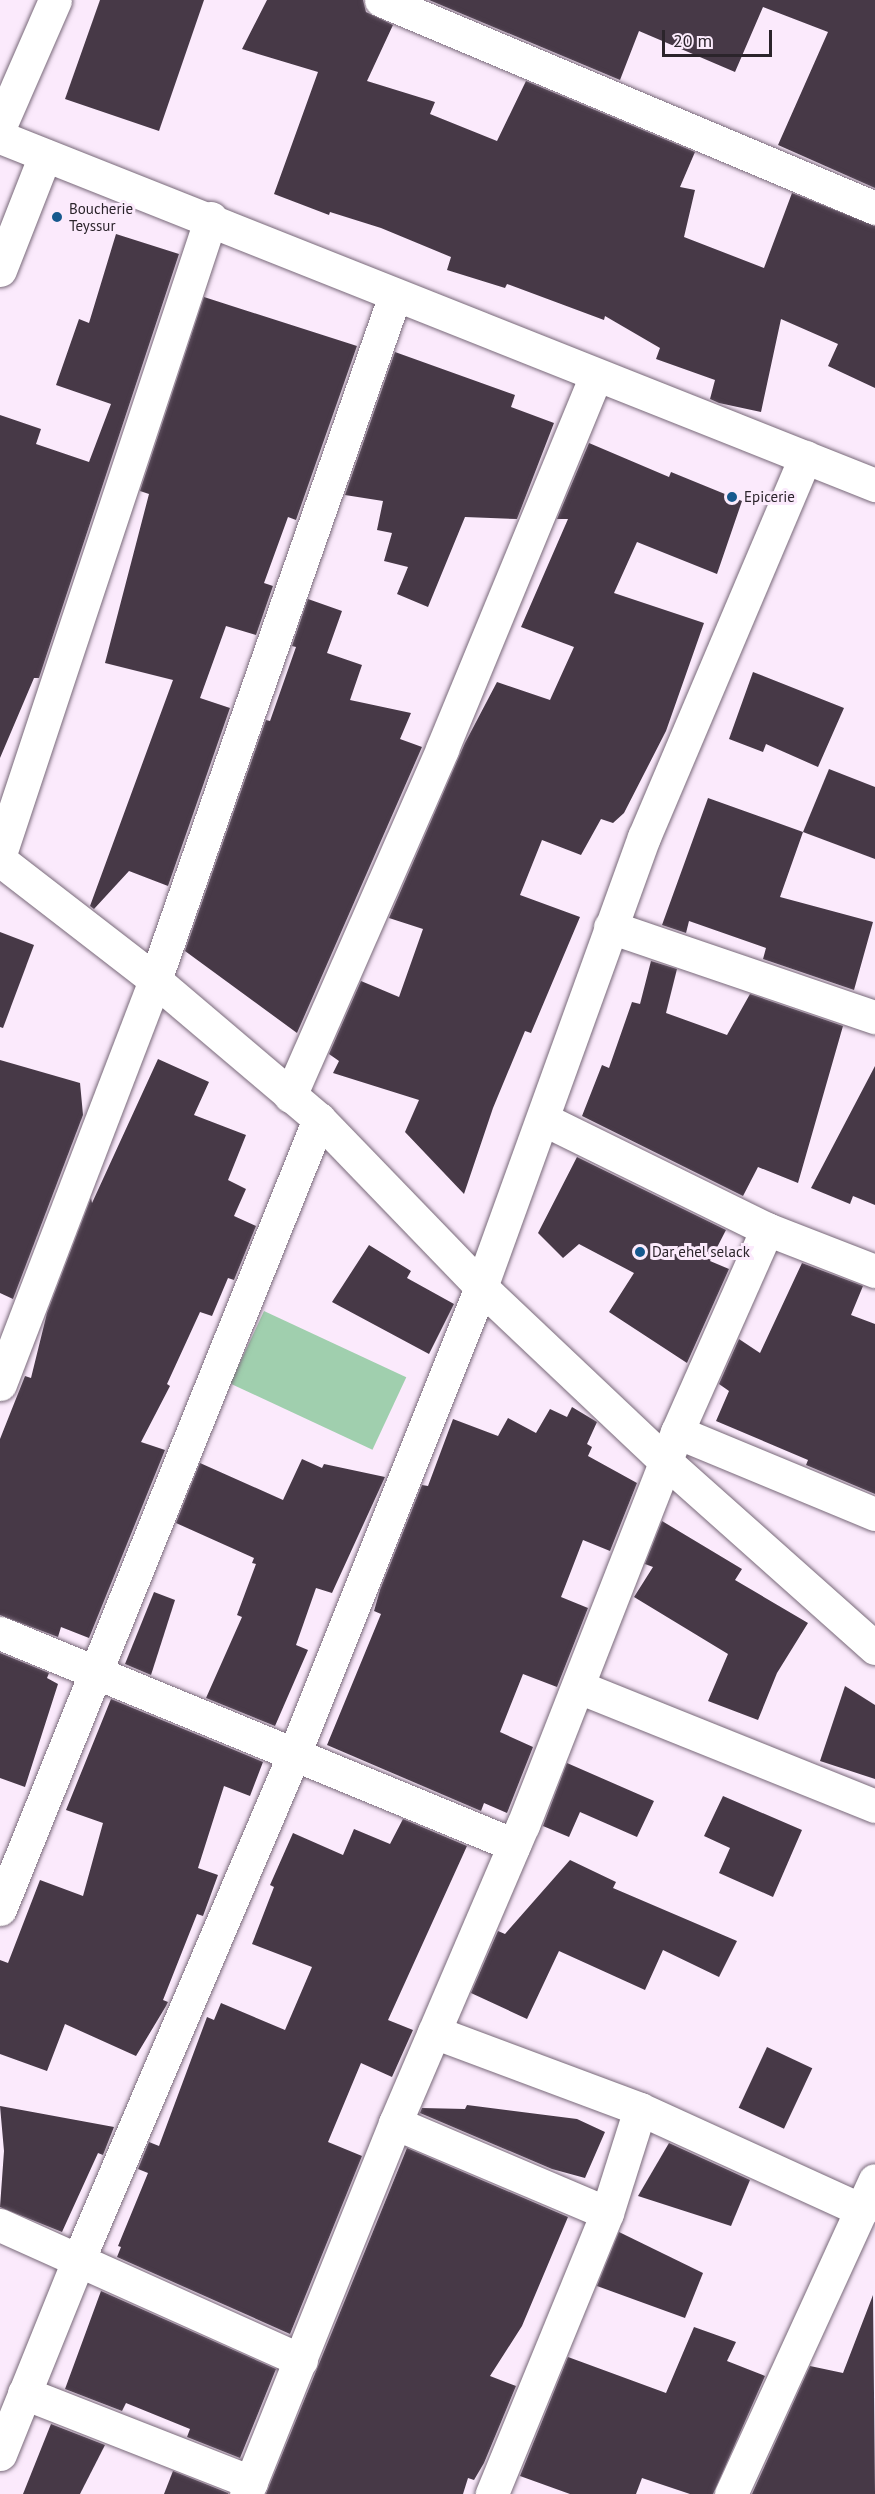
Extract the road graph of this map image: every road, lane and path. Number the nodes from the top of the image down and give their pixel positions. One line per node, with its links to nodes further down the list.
1 (55, 0): 3 (street)
2 (396, 3): 6 (street)
3 (0, 126)
4 (0, 137): 5 (street)
5 (45, 155): 7 (street); 8 (street)
6 (875, 208)
7 (211, 218): 9 (street); 13 (street)
8 (0, 270)
9 (395, 295): 10 (street); 15 (street)
10 (596, 376): 11 (street); 17 (street)
11 (805, 457): 12 (street); 14 (street)
12 (875, 485)
13 (3, 869): 15 (street)
14 (610, 927): 16 (street); 19 (street)
15 (155, 980): 17 (street); 23 (street)
16 (875, 1017)
17 (290, 1096): 18 (street)
18 (319, 1119): 22 (street); 28 (street)
19 (543, 1119): 20 (street); 22 (street)
20 (766, 1229): 21 (street); 24 (street)
21 (875, 1271)
22 (480, 1287): 24 (street); 30 (street)
23 (0, 1384)
24 (671, 1446): 25 (street); 27 (street); 29 (street)
25 (875, 1514)
26 (0, 1633): 28 (street)
27 (875, 1648)
28 (96, 1673): 30 (street); 33 (street)
29 (579, 1687): 31 (street); 32 (street)
30 (295, 1752): 32 (street); 41 (street)
31 (875, 1806)
32 (514, 1845): 34 (street)
33 (0, 1909)
34 (434, 2032): 35 (street); 36 (street)
35 (640, 2109): 38 (street); 39 (street)
36 (395, 2123): 39 (street); 42 (street)
37 (875, 2180): 38 (street)
38 (862, 2210): 47 (street)
39 (607, 2212): 46 (street)
40 (0, 2225): 41 (street)
41 (77, 2263): 42 (street); 43 (street)
42 (301, 2360): 45 (street)
43 (24, 2394): 44 (street); 45 (street)
44 (0, 2454)
45 (249, 2488)
46 (492, 2494)
47 (731, 2494)

